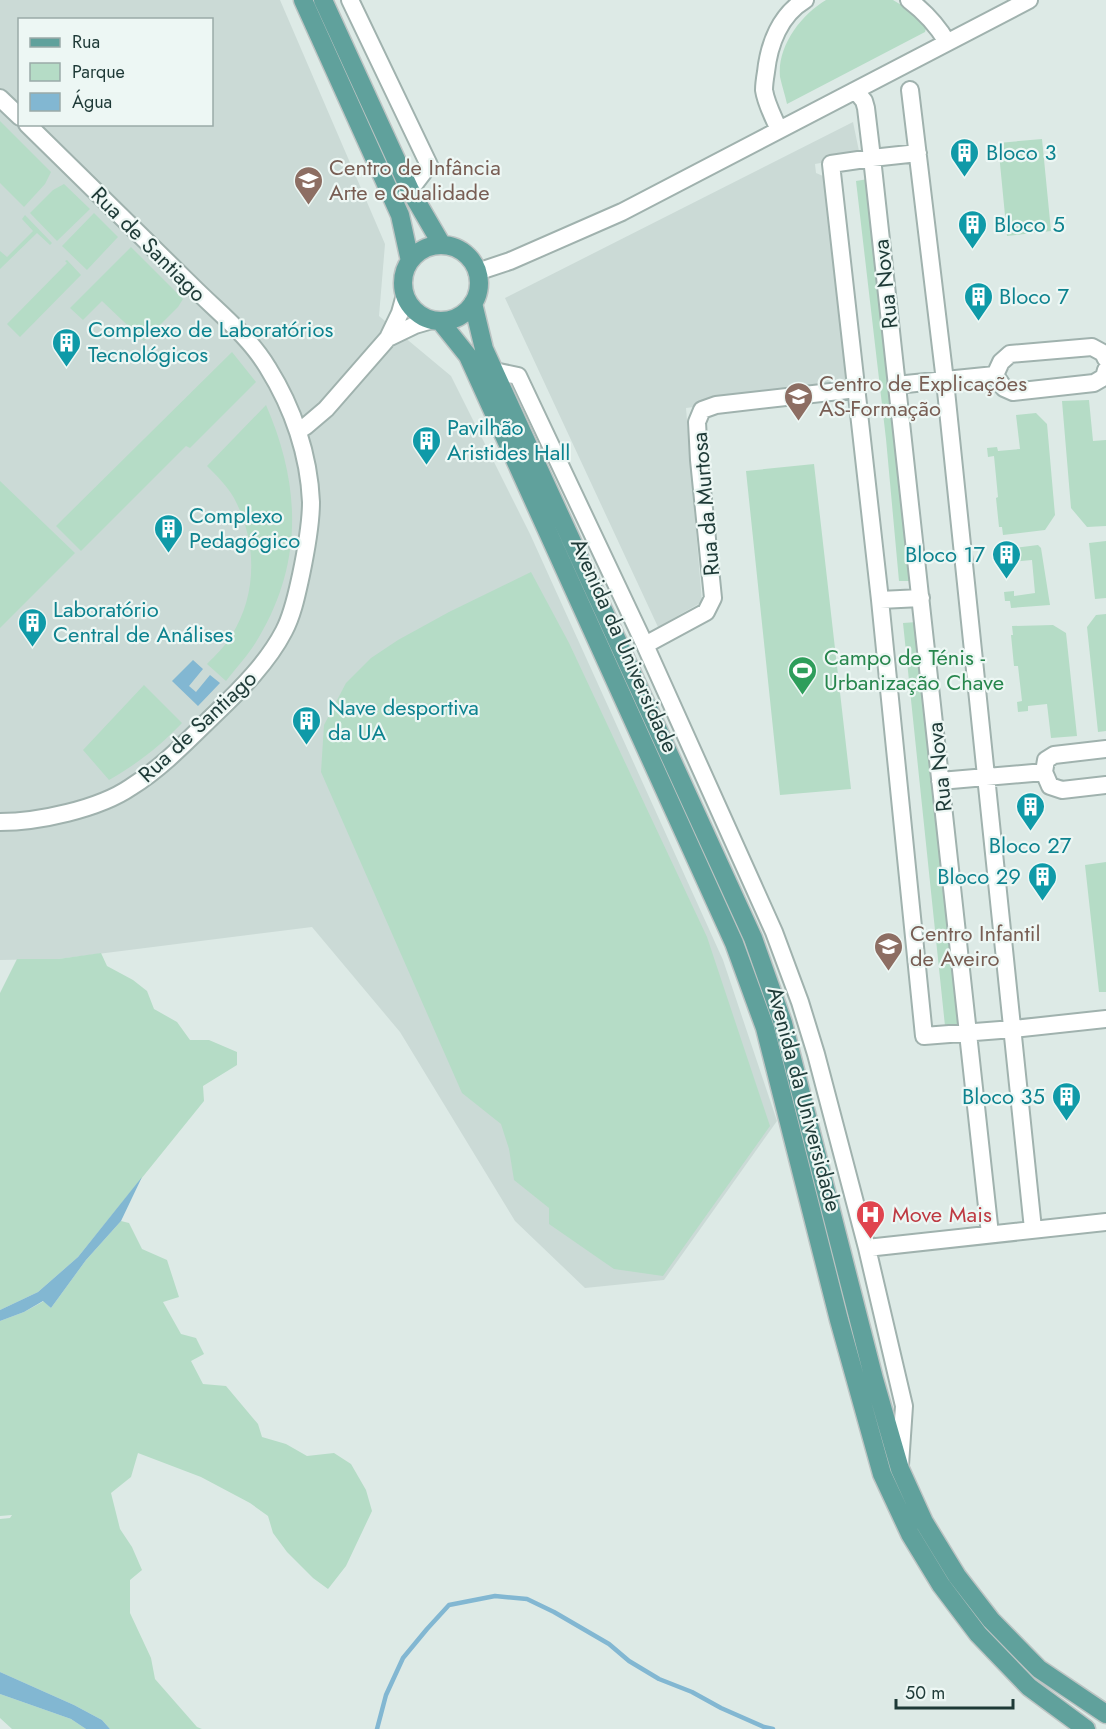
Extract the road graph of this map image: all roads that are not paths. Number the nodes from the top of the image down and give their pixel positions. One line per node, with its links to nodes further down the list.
1 (303, 0): 18 (main road)
2 (323, 0): 16 (main road)
3 (909, 0): 7 (street)
4 (1029, 0): 7 (street)
5 (356, 2): 16 (street)
6 (799, 2): 13 (street)
7 (947, 42): 9 (street)
8 (910, 90): 14 (street, Rua Nova)
9 (856, 91): 13 (street); 15 (street, Rua Nova)
10 (0, 98): 11 (street)
11 (18, 115)
12 (29, 126): 31 (street, Rua de Santiago)
13 (779, 130): 19 (street)
14 (918, 153): 15 (street); 28 (street, Rua Nova)
15 (872, 158): 29 (street, Rua Nova); 30 (street)
16 (410, 190): 17 (main road)
17 (442, 245): 18 (main road); 19 (main road)
18 (410, 261): 20 (main road)
19 (477, 272): 21 (main road)
20 (405, 295): 22 (main road); 23 (street)
21 (473, 303): 22 (main road); 26 (main road, Avenida da Universidade)
22 (436, 321): 23 (street); 50 (main road, Avenida da Universidade)
23 (388, 338): 31 (street)
24 (1106, 359): 27 (street)
25 (1106, 370): 27 (street)
26 (494, 371): 34 (street, Avenida da Universidade); 48 (main road, Avenida da Universidade)
27 (995, 375): 28 (street)
28 (945, 381): 29 (street); 37 (street, Rua Nova)
29 (896, 385): 32 (street, Rua Nova)
30 (857, 389): 33 (street); 34 (street, Rua da Murtosa)
31 (298, 430): 40 (street, Rua de Santiago)
32 (921, 598): 33 (street); 38 (street, Rua Nova)
33 (880, 600): 43 (street)
34 (645, 645): 47 (street, Avenida da Universidade)
35 (1106, 749): 36 (street)
36 (1044, 772): 37 (street); 39 (street)
37 (986, 778): 38 (street); 42 (street, Rua Nova)
38 (940, 782): 43 (street, Rua Nova)
39 (1106, 785)
40 (0, 822)
41 (1106, 1019): 42 (street)
42 (1013, 1029): 43 (street); 45 (street, Rua Nova)
43 (969, 1033): 46 (street, Rua Nova)
44 (1106, 1222): 45 (street)
45 (1034, 1229): 46 (street)
46 (990, 1234): 47 (street)
47 (867, 1248): 48 (street, Avenida da Universidade)
48 (900, 1469): 49 (main road, Avenida da Universidade)
49 (1106, 1714)
50 (1086, 1729)

